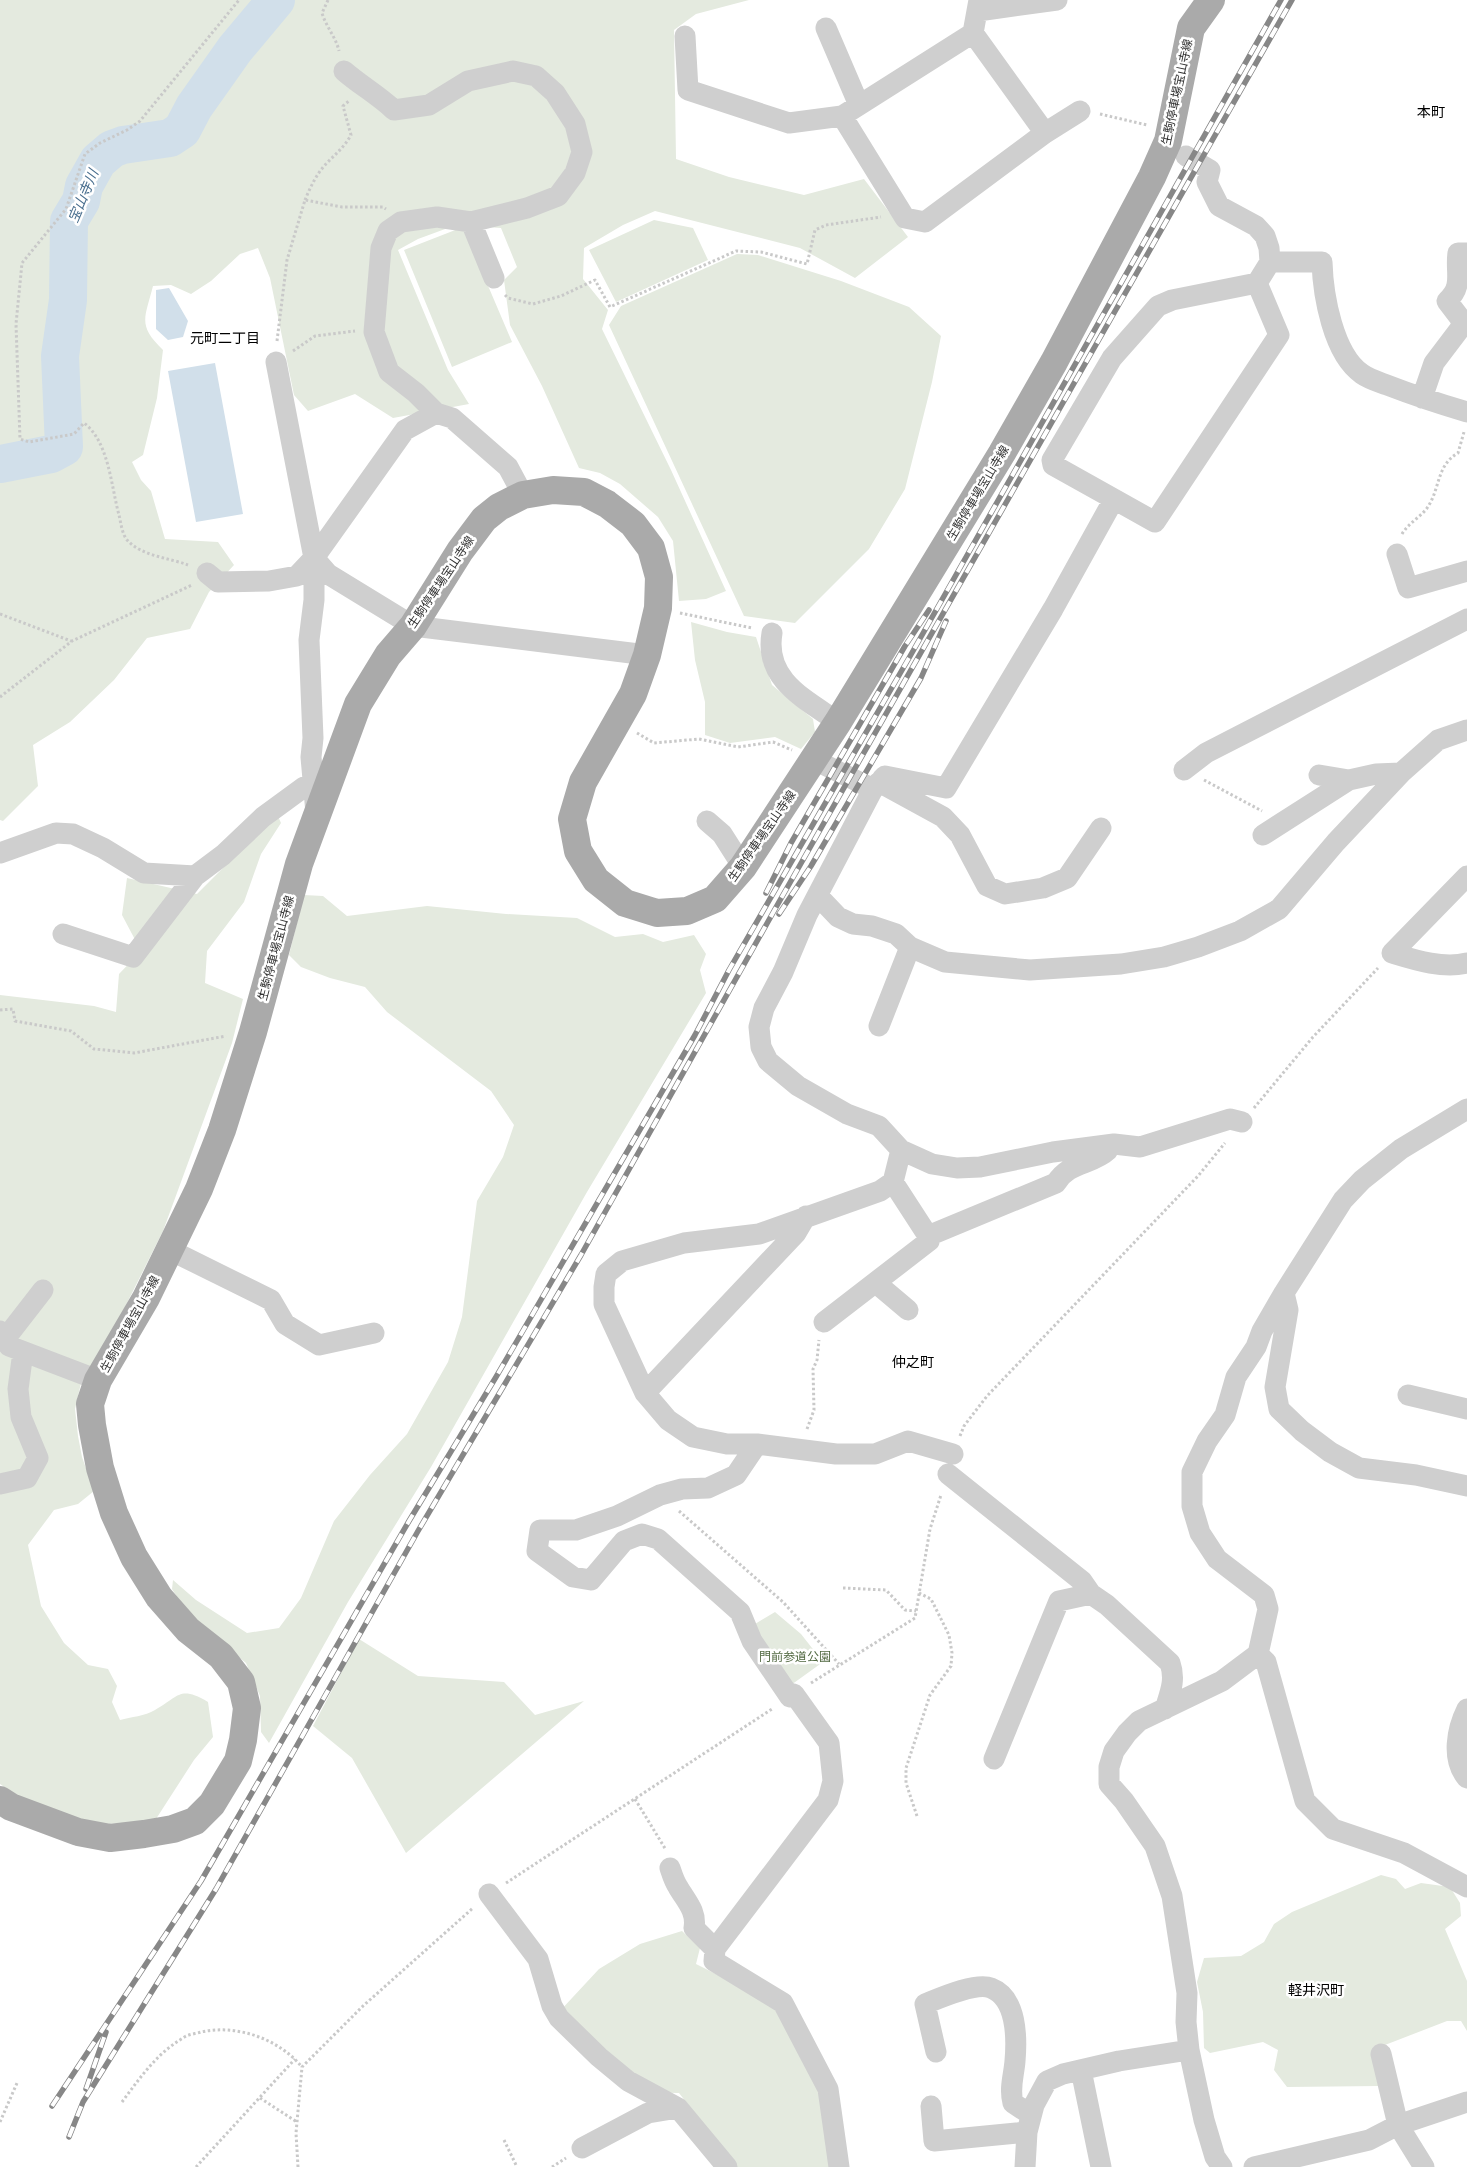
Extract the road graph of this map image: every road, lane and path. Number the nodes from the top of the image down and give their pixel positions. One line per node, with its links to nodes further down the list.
1 (239, 0): 33 (path)
2 (328, 0): 9 (path)
3 (1058, 0): 5 (street)
4 (1211, 0): 14 (main road, 生駒停車場宝山寺線)
5 (979, 6): 7 (street)
6 (826, 28): 11 (street)
7 (973, 33): 11 (street); 13 (street)
8 (685, 36): 11 (street)
9 (344, 71): 10 (street)
10 (361, 86): 15 (path); 18 (street)
11 (850, 110): 16 (street)
12 (1080, 111): 13 (street); 14 (path)
13 (1045, 133): 16 (street)
14 (1175, 141): 20 (street); 44 (main road, 生駒停車場宝山寺線)
15 (305, 200): 17 (path); 24 (path)
16 (905, 218): 21 (path)
17 (401, 222): 18 (street); 26 (street)
18 (471, 222): 21 (street)
19 (1467, 253): 25 (street)
20 (1270, 262): 22 (street); 25 (street)
21 (494, 278)
22 (1257, 283): 29 (street); 29 (street)
23 (350, 331): 24 (path)
24 (276, 362): 31 (street)
25 (1422, 398): 27 (street)
26 (436, 412): 28 (street); 31 (street)
27 (1466, 421): 30 (path)
28 (523, 495): 35 (main road, 生駒停車場宝山寺線); 38 (main road, 生駒停車場宝山寺線)
29 (1114, 499): 51 (street)
30 (1397, 554): 32 (street)
31 (314, 558): 33 (street); 38 (street); 52 (street)
32 (1467, 571)
33 (207, 573)
34 (189, 588): 40 (path)
35 (658, 608): 39 (path); 41 (main road, 生駒停車場宝山寺線)
36 (0, 614): 40 (path)
37 (1467, 619): 47 (street)
38 (413, 626): 41 (street); 54 (main road, 生駒停車場宝山寺線)
39 (772, 633): 44 (street)
40 (72, 641): 42 (path)
41 (647, 655): 43 (main road, 生駒停車場宝山寺線)
42 (0, 697)
43 (618, 722): 46 (path); 59 (main road, 生駒停車場宝山寺線)
44 (838, 722): 46 (main road, 生駒停車場宝山寺線)
45 (1467, 730): 48 (street)
46 (813, 759): 51 (street); 59 (main road, 生駒停車場宝山寺線)
47 (1184, 770): 53 (path)
48 (1401, 773): 50 (street); 64 (street)
49 (1319, 775): 50 (street)
50 (1348, 780): 57 (street)
51 (876, 786): 56 (street); 62 (street)
52 (314, 788): 54 (street); 60 (street)
53 (1271, 807)
54 (317, 818): 69 (main road, 生駒停車場宝山寺線)
55 (707, 820): 59 (street)
56 (1101, 828)
57 (1263, 836)
58 (0, 853): 60 (street)
59 (743, 867)
60 (195, 876): 63 (street)
61 (1467, 876): 65 (street)
62 (818, 896): 64 (street); 73 (street)
63 (62, 934)
64 (910, 947): 68 (street)
65 (1392, 953): 66 (street); 71 (path)
66 (1467, 963)
67 (0, 1010): 69 (path)
68 (878, 1026)
69 (253, 1032): 77 (main road, 生駒停車場宝山寺線)
70 (1467, 1109): 80 (street)
71 (1242, 1122): 72 (street); 92 (path)
72 (1114, 1144): 73 (street); 76 (street)
73 (901, 1150): 74 (street)
74 (893, 1182): 75 (street); 76 (street)
75 (806, 1216): 87 (street); 87 (street)
76 (928, 1236): 78 (street)
77 (170, 1250): 83 (street); 86 (main road, 生駒停車場宝山寺線)
78 (876, 1284): 81 (street); 82 (street)
79 (43, 1290): 84 (street)
80 (1284, 1293): 95 (street); 101 (street)
81 (908, 1310)
82 (824, 1322): 91 (path)
83 (374, 1333)
84 (2, 1335): 85 (street)
85 (23, 1352): 86 (street); 94 (street)
86 (98, 1380): 109 (main road, 生駒停車場宝山寺線)
87 (645, 1394): 90 (street)
88 (1408, 1395): 89 (street)
89 (1467, 1409)
90 (757, 1444): 91 (street); 96 (street)
91 (801, 1449): 92 (street)
92 (954, 1454)
93 (948, 1474): 98 (path); 99 (street)
94 (0, 1484)
95 (1467, 1486)
96 (660, 1495): 102 (path); 103 (street)
97 (843, 1588): 100 (path)
98 (919, 1593): 100 (path); 110 (path)
99 (1091, 1594): 105 (street); 106 (street)
100 (916, 1611): 102 (path)
101 (1258, 1654): 105 (street); 112 (street)
102 (839, 1664): 103 (path)
103 (792, 1696): 108 (path); 114 (street)
104 (1467, 1708): 107 (street)
105 (1165, 1709): 115 (street)
106 (994, 1759)
107 (1467, 1778)
108 (635, 1799): 111 (path); 113 (path)
109 (0, 1800)
110 (918, 1816)
111 (670, 1868): 114 (street)
112 (1467, 1887)
113 (489, 1894): 119 (path); 126 (street)
114 (715, 1949): 137 (street)
115 (1189, 2050): 120 (street); 140 (street)
116 (936, 2052): 129 (street)
117 (1381, 2054): 130 (street)
118 (297, 2061): 119 (path); 122 (path); 123 (path)
119 (302, 2068): 128 (path)
120 (1081, 2070): 129 (street); 139 (street)
121 (18, 2083): 127 (path)
122 (260, 2098): 128 (path); 133 (path)
123 (122, 2102)
124 (1467, 2102): 130 (street)
125 (930, 2106): 129 (street)
126 (678, 2108): 132 (street); 136 (street)
127 (0, 2122)
128 (297, 2122): 134 (path)
129 (1029, 2124): 138 (street)
130 (1398, 2125): 141 (street); 142 (street)
131 (504, 2140): 135 (path)
132 (582, 2148)
133 (196, 2167)
134 (298, 2167)
135 (517, 2167)
136 (727, 2167)
137 (838, 2167)
138 (1025, 2167)
139 (1101, 2167)
140 (1222, 2167)
141 (1254, 2167)
142 (1424, 2167)

